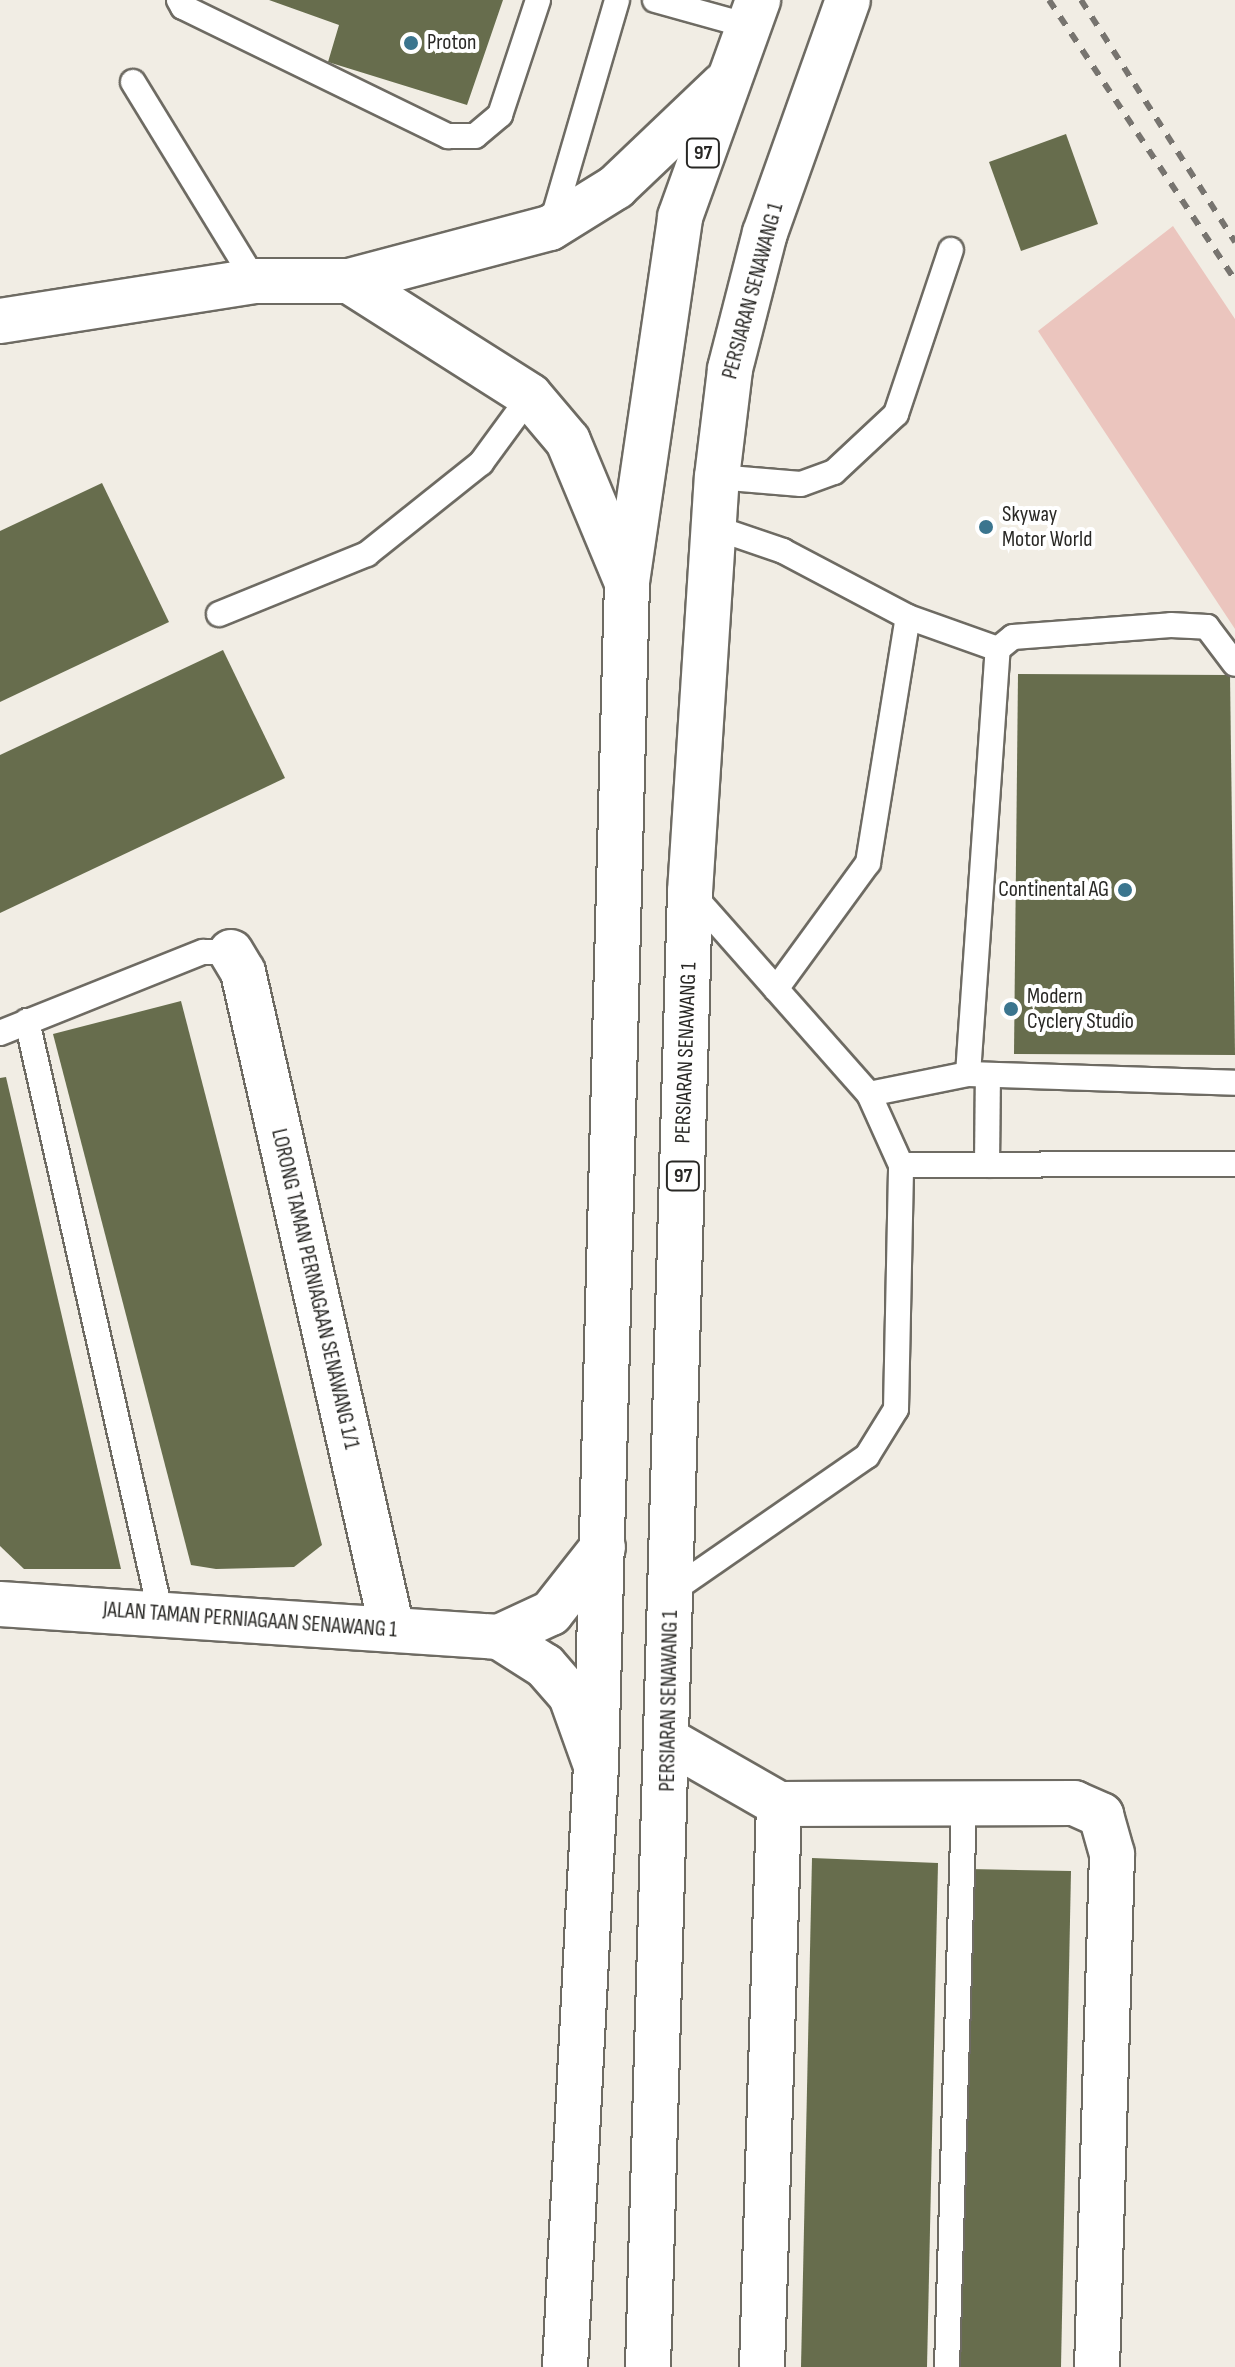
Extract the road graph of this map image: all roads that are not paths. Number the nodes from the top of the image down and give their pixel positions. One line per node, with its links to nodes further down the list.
1 (179, 0): 2 (lane)
2 (538, 0)
3 (617, 0): 9 (lane)
4 (655, 0): 6 (lane)
5 (848, 2): 15 (main road, PERSIARAN SENAWANG 1 / 97)
6 (753, 13): 7 (main road, 97)
7 (729, 80): 9 (main road); 17 (main road, 97)
8 (133, 82): 11 (lane)
9 (550, 228): 12 (main road)
10 (951, 250): 15 (lane)
11 (255, 281): 12 (main road); 13 (main road)
12 (349, 281): 14 (main road)
13 (0, 321)
14 (530, 396): 17 (main road); 18 (lane)
15 (717, 477): 16 (main road, PERSIARAN SENAWANG 1 / 97)
16 (713, 527): 19 (lane); 22 (main road, PERSIARAN SENAWANG 1 / 97)
17 (627, 582): 33 (main road, 97)
18 (219, 614)
19 (908, 617): 20 (lane); 24 (lane)
20 (998, 649): 21 (lane); 27 (lane)
21 (1235, 664)
22 (690, 892): 24 (lane); 34 (main road, PERSIARAN SENAWANG 1 / 97)
23 (231, 952): 25 (lane); 37 (main road, LORONG TAMAN PERNIAGAAN SENAWANG 1/1)
24 (776, 989): 29 (lane)
25 (27, 1021): 26 (lane); 36 (lane)
26 (0, 1033)
27 (978, 1074): 28 (lane); 29 (lane); 32 (lane)
28 (1235, 1083)
29 (869, 1094): 31 (lane)
30 (1235, 1164): 32 (lane)
31 (901, 1165): 32 (lane); 34 (lane)
32 (987, 1165)
33 (603, 1547): 38 (main road); 40 (main road, 97)
34 (672, 1591): 39 (main road, PERSIARAN SENAWANG 1 / 97)
35 (0, 1604): 36 (main road, JALAN TAMAN PERNIAGAAN SENAWANG 1)
36 (161, 1615): 37 (main road, JALAN TAMAN PERNIAGAAN SENAWANG 1)
37 (392, 1629): 38 (main road, JALAN TAMAN PERNIAGAAN SENAWANG 1)
38 (499, 1637): 40 (main road)
39 (669, 1741): 41 (main road); 44 (main road, PERSIARAN SENAWANG 1 / 97)
40 (596, 1766): 43 (main road, 97)
41 (779, 1804): 42 (main road); 45 (main road)
42 (964, 1804): 46 (lane); 47 (main road)
43 (565, 2367)
44 (648, 2367)
45 (762, 2367)
46 (947, 2367)
47 (1097, 2367)

